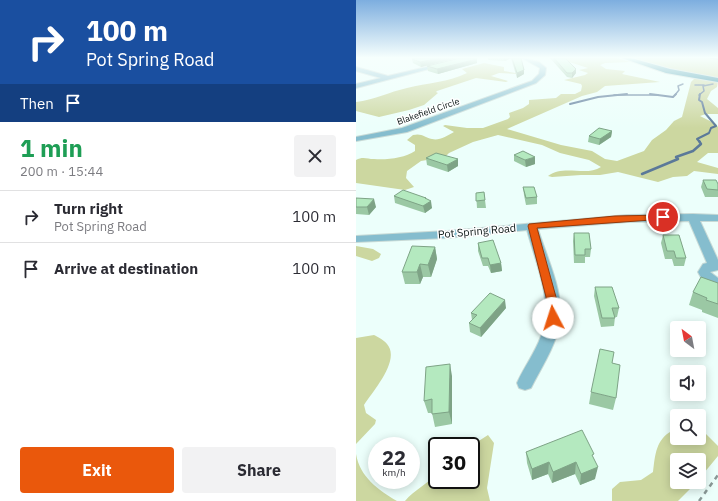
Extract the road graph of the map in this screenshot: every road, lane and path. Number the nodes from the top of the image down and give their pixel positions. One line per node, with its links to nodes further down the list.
1 (373, 81): 3 (street)
2 (535, 81): 4 (street, Blakefield Circle)
3 (356, 86)
4 (356, 139)
5 (693, 217): 6 (street, Pot Spring Road); 7 (street, Pot Spring Road); 9 (street)
6 (718, 218)
7 (532, 226): 8 (street, Pot Spring Road); 11 (street)
8 (356, 239)
9 (716, 266): 10 (street)
10 (718, 283)
11 (525, 383)
12 (718, 475): 13 (path)
13 (699, 501)

